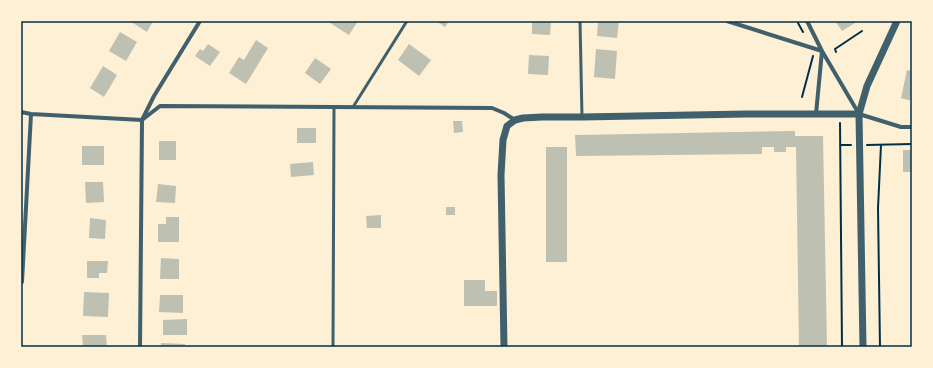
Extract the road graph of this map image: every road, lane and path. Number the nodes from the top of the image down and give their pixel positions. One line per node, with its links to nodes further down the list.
1 (200, 21): 19 (street)
2 (407, 21): 13 (lane)
3 (580, 21): 18 (lane)
4 (727, 21): 8 (street)
5 (808, 21): 8 (street)
6 (897, 21): 17 (street)
7 (862, 31): 9 (path)
8 (822, 51): 16 (street); 17 (street)
9 (836, 52)
10 (814, 53): 11 (path)
11 (802, 97)
12 (334, 107): 13 (street); 19 (street); 29 (lane)
13 (353, 107): 20 (street)
14 (21, 112): 15 (street)
15 (31, 114): 19 (street); 27 (street)
16 (816, 114): 17 (street); 18 (street)
17 (859, 114): 22 (street); 25 (street)
18 (582, 117): 20 (street)
19 (142, 120): 28 (street)
20 (515, 120): 30 (street)
21 (840, 123): 24 (path)
22 (912, 127)
23 (912, 144): 26 (path)
24 (840, 145): 25 (path); 31 (path)
25 (860, 145): 26 (path); 32 (street)
26 (881, 145): 33 (path)
27 (22, 282)
28 (140, 347)
29 (333, 347)
30 (504, 347)
31 (842, 347)
32 (863, 347)
33 (880, 347)

